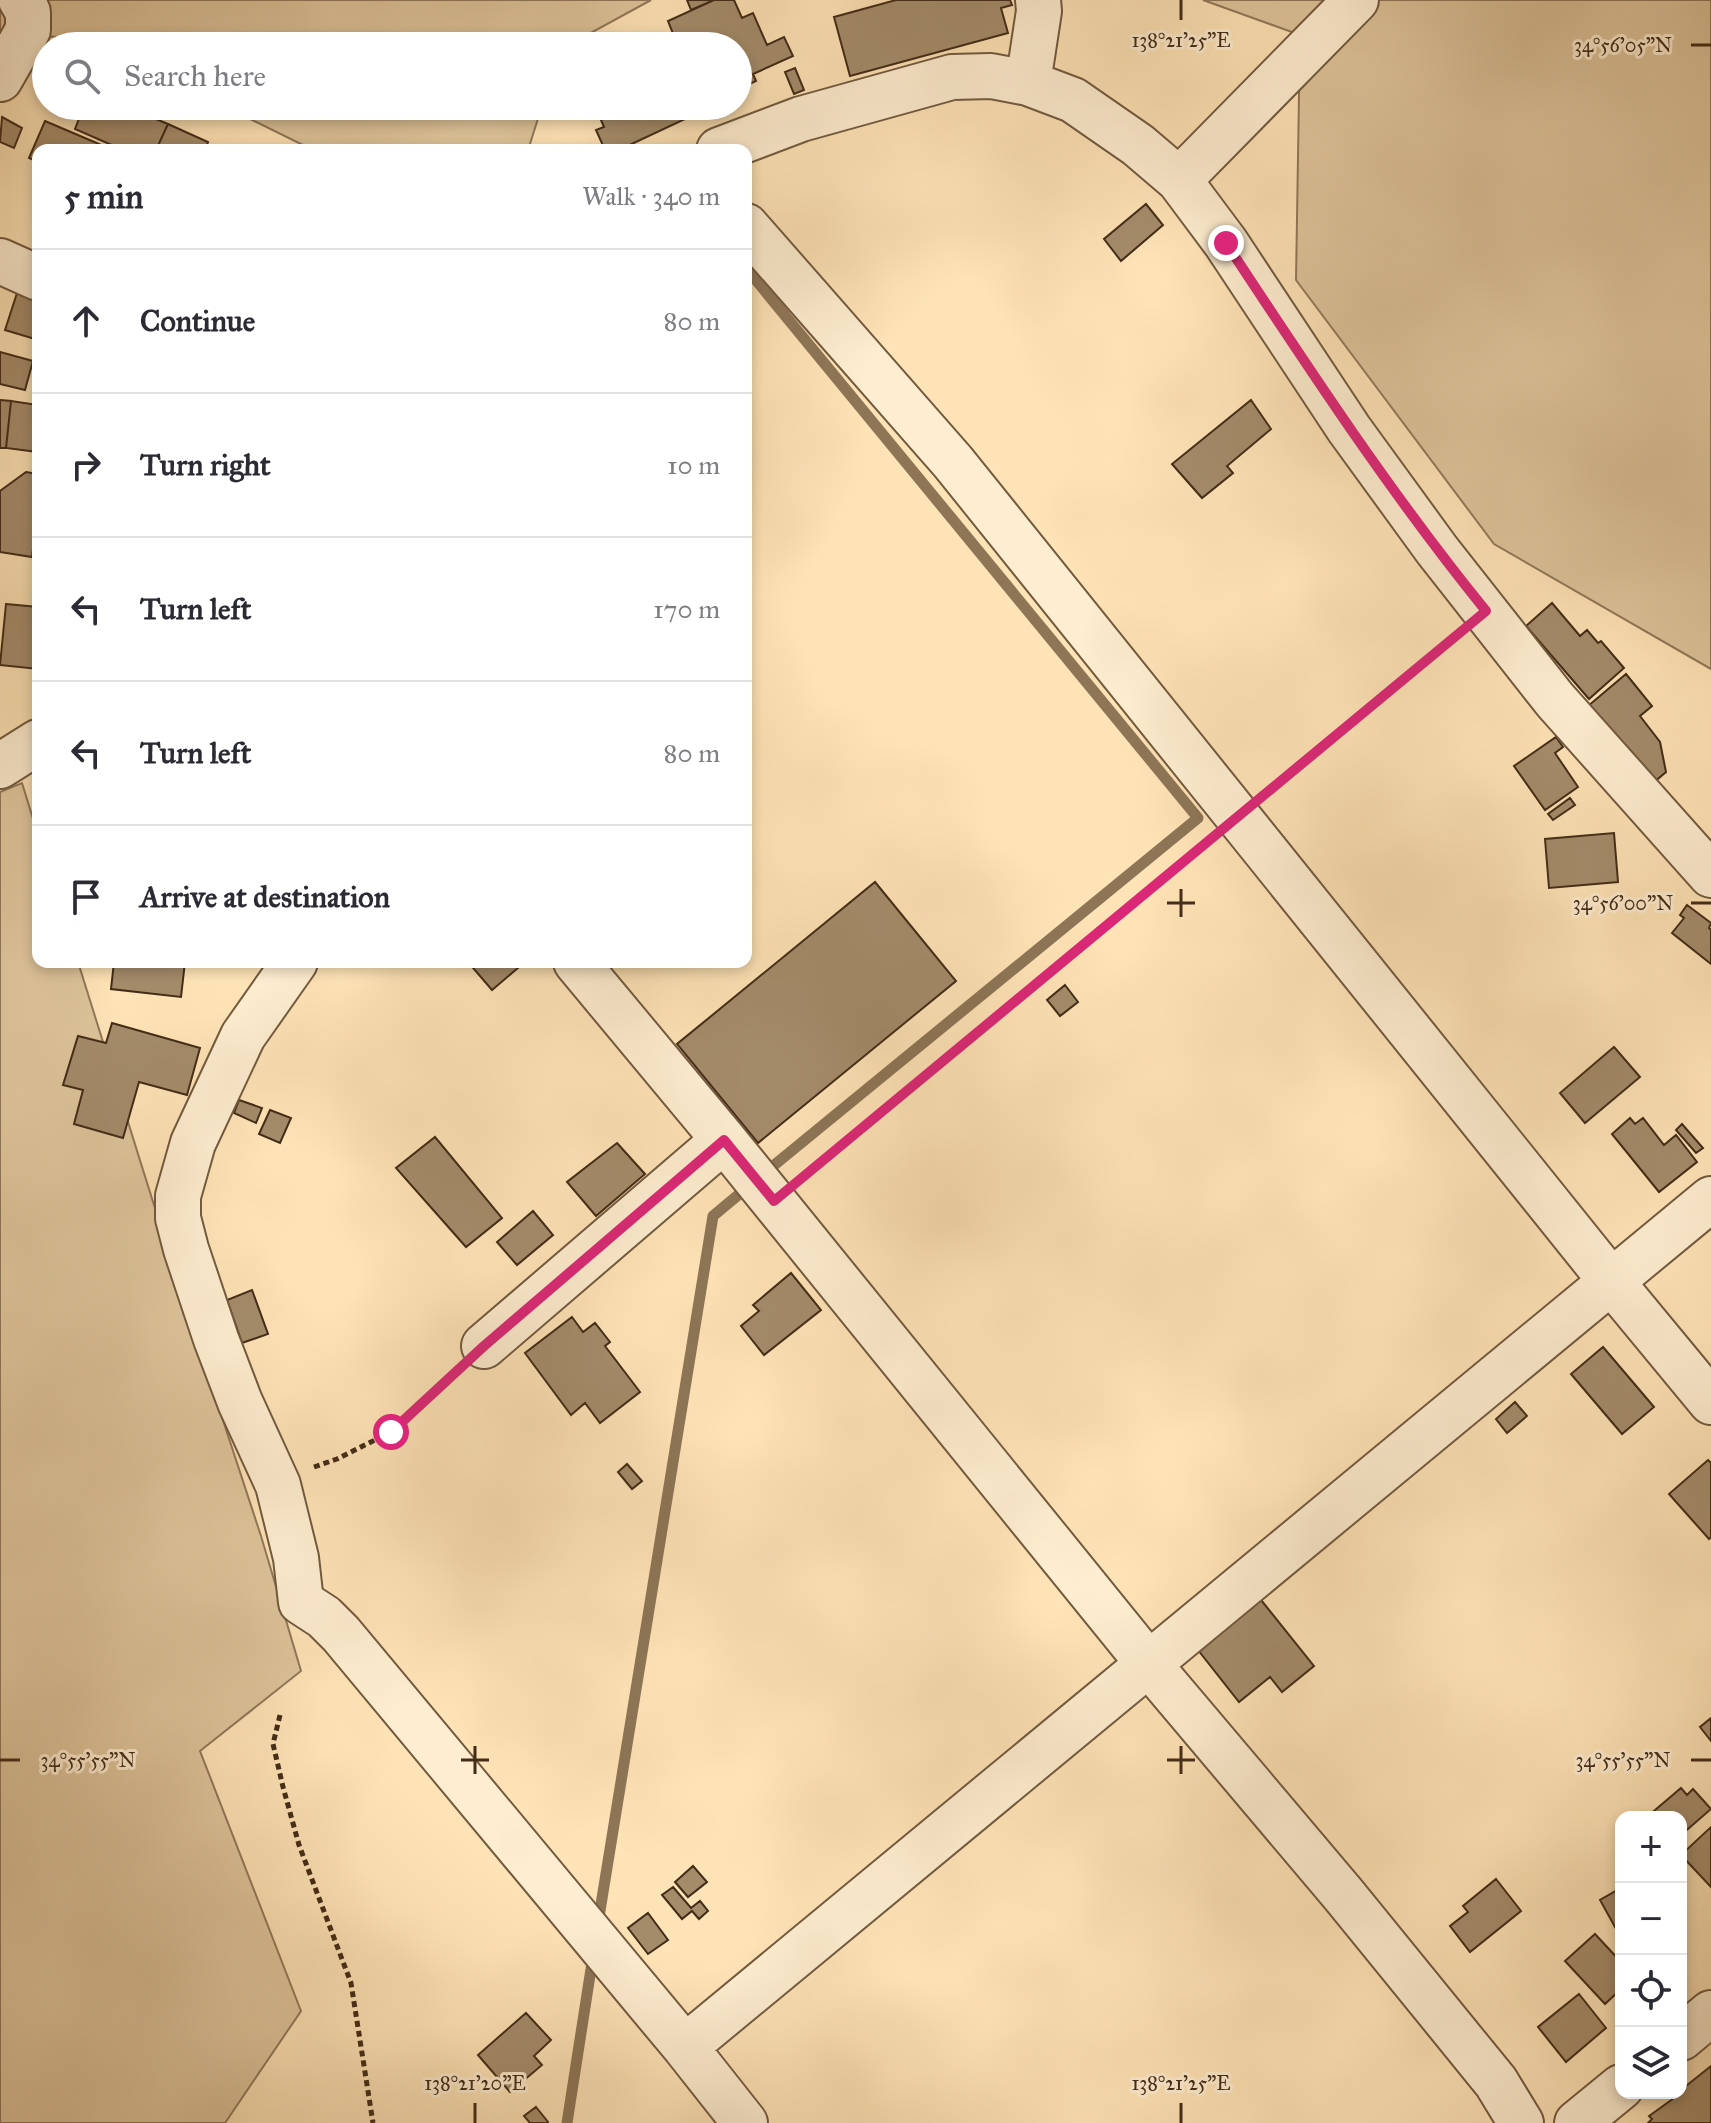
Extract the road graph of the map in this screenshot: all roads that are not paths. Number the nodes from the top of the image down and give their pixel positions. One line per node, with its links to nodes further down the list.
1 (21, 0): 4 (street)
2 (1038, 0): 5 (street)
3 (1356, 0): 7 (street)
4 (0, 79)
5 (1028, 83): 6 (street); 7 (street)
6 (735, 144)
7 (1179, 180): 13 (street)
8 (752, 233): 18 (street)
9 (0, 261): 10 (street)
10 (32, 275)
11 (32, 746): 12 (street)
12 (0, 766)
13 (1711, 875)
14 (291, 968): 24 (street)
15 (581, 968): 16 (street)
16 (724, 1140): 19 (street); 21 (street)
17 (1711, 1199): 18 (street)
18 (1611, 1281): 20 (street); 21 (street)
19 (484, 1346)
20 (1711, 1402)
21 (1147, 1662): 24 (street); 27 (street)
22 (1711, 2013): 23 (street)
23 (1687, 2033)
24 (685, 2047): 26 (street)
25 (1615, 2092): 28 (street)
26 (745, 2123)
27 (1521, 2123)
28 (1577, 2123)

